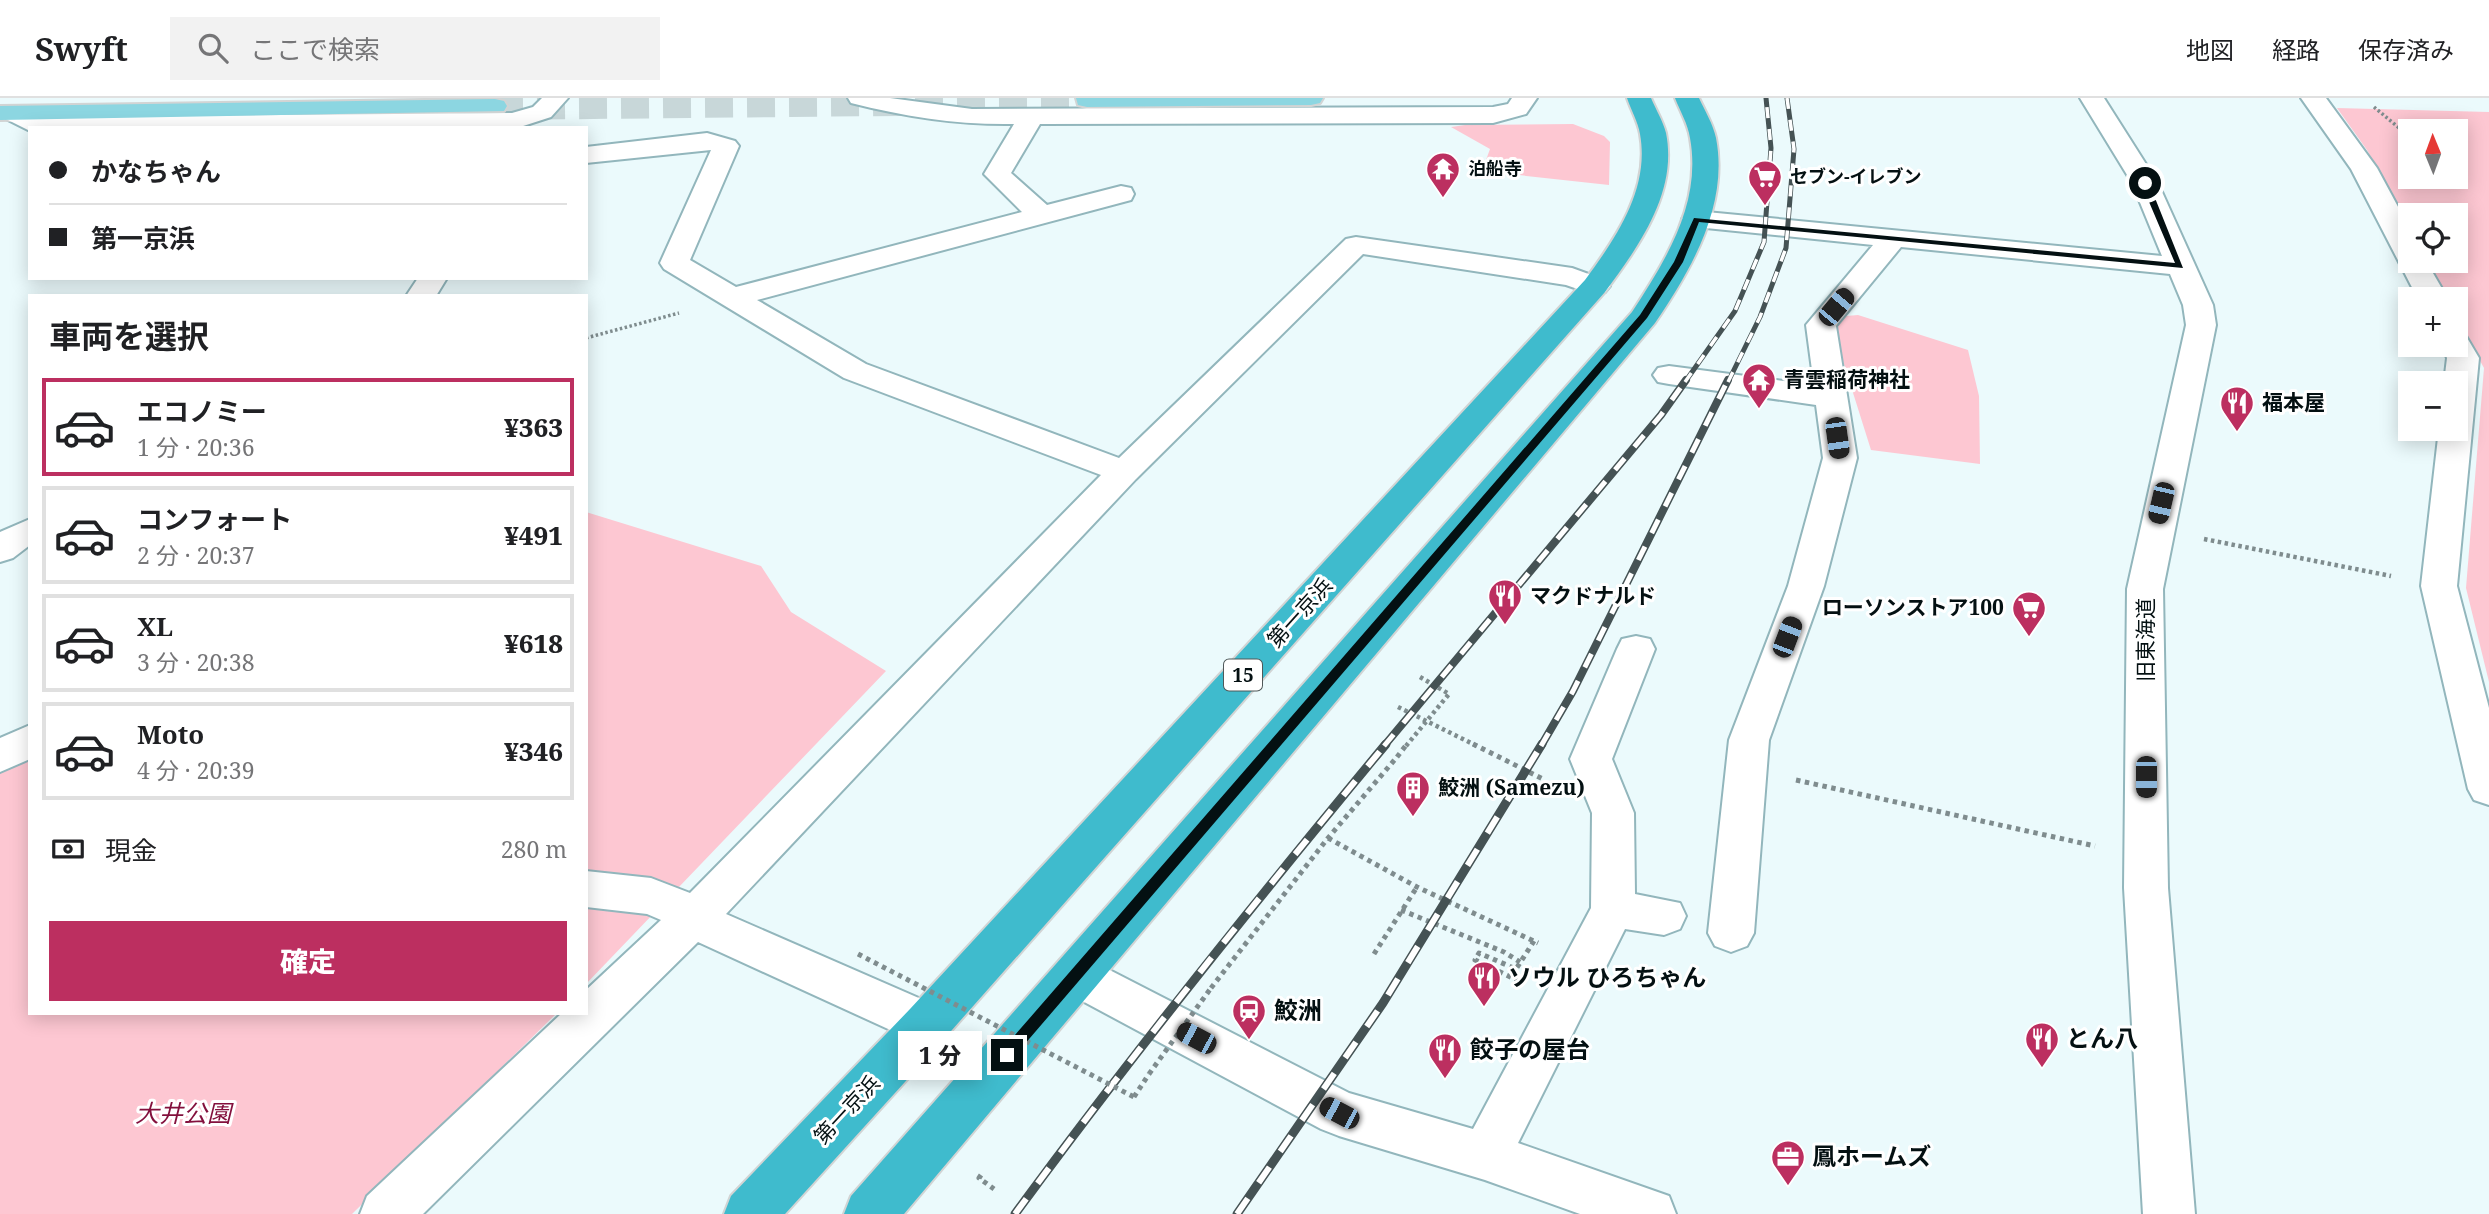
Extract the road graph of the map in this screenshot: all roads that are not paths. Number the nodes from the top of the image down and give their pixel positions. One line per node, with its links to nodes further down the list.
1 (81, 98): 11 (street)
2 (556, 98): 17 (street)
3 (860, 98): 13 (street)
4 (1311, 98): 10 (main road)
5 (1525, 98): 16 (street)
6 (1639, 98): 25 (highway, 第一京浜 / 15)
7 (1687, 98): 21 (highway)
8 (2092, 98): 24 (street, 旧東海道)
9 (2313, 98): 22 (street)
10 (1087, 100)
11 (50, 106): 14 (main road); 15 (main road)
12 (495, 106): 15 (main road)
13 (932, 106): 16 (street)
14 (4, 107): 15 (main road); 17 (street)
15 (134, 109)
16 (1028, 117): 20 (street)
17 (532, 123)
18 (588, 155): 26 (street)
19 (1121, 194): 20 (street)
20 (1042, 215): 26 (street)
21 (1696, 219): 23 (street); 42 (highway)
22 (2398, 233)
23 (1894, 238): 24 (street); 29 (street)
24 (2180, 266): 49 (street, 旧東海道)
25 (1595, 286): 30 (street); 43 (highway, 第一京浜 / 15)
26 (730, 298): 30 (street)
27 (2462, 357): 36 (street)
28 (1669, 375): 29 (street)
29 (1831, 397): 41 (street)
30 (1124, 472): 40 (street)
31 (28, 531): 32 (street)
32 (0, 550)
33 (1636, 649): 38 (street)
34 (28, 741): 35 (street)
35 (0, 757)
36 (2489, 789)
37 (588, 889): 40 (street)
38 (1613, 909): 39 (street); 44 (street)
39 (1664, 916)
40 (695, 917): 43 (street); 45 (street)
41 (1731, 933)
42 (1076, 975): 44 (street); 47 (highway)
43 (927, 1024): 46 (highway, 第一京浜 / 15)
44 (1485, 1156): 48 (street)
45 (386, 1214)
46 (750, 1214)
47 (870, 1214)
48 (1650, 1214)
49 (2169, 1214)

